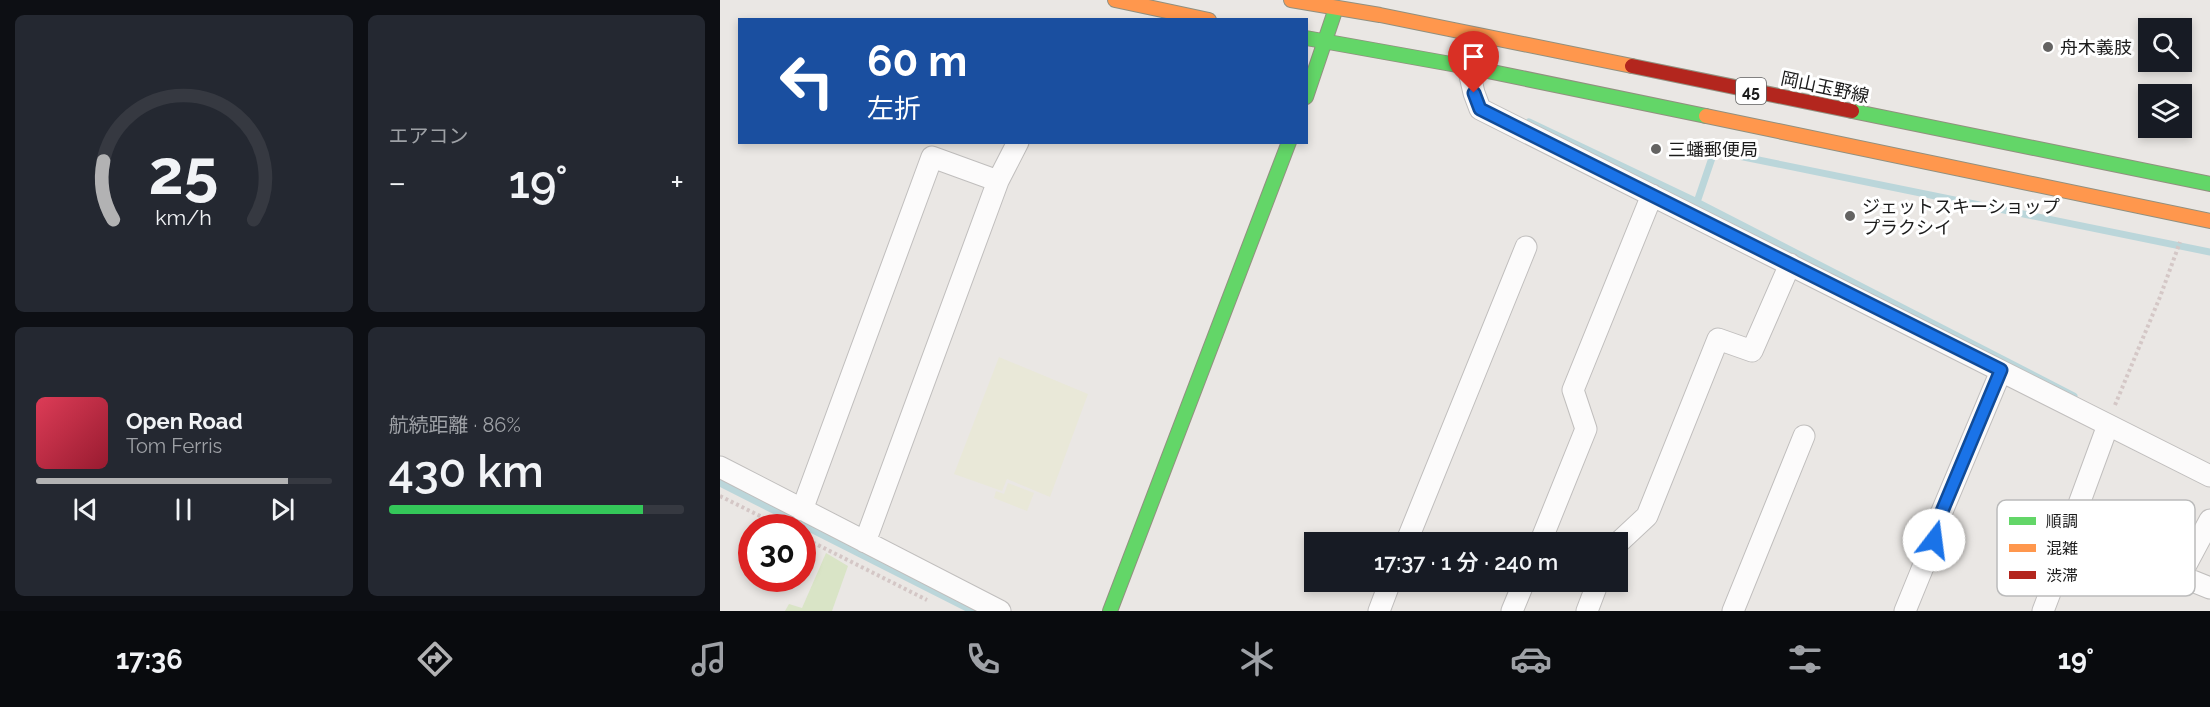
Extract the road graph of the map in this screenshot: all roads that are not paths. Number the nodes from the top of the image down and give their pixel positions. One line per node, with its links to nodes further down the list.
1 (1115, 0): 4 (main road)
2 (1291, 0): 3 (main road, 岡山玉野線 / 45)
3 (1324, 4): 5 (street); 11 (main road, 岡山玉野線 / 45)
4 (1200, 18)
5 (1313, 38): 6 (main road, 45); 7 (main road)
6 (1468, 67): 12 (street); 13 (main road, 45)
7 (1308, 80)
8 (1017, 144): 10 (street)
9 (1288, 144): 36 (main road)
10 (998, 181): 22 (street); 27 (street)
11 (2210, 184)
12 (1652, 195): 15 (street); 25 (street)
13 (2210, 221)
14 (1526, 247): 24 (street)
15 (1790, 264): 16 (street); 26 (street)
16 (2001, 370): 17 (street); 41 (street)
17 (2111, 417): 20 (street); 21 (street)
18 (1804, 436): 40 (street)
19 (720, 466): 22 (street)
20 (2210, 476)
21 (2080, 500)
22 (802, 510): 27 (street)
23 (2210, 520): 28 (street)
24 (1410, 532)
25 (1544, 532)
26 (1628, 534)
27 (865, 542): 35 (street)
28 (2195, 548)
29 (2195, 582): 30 (street)
30 (2210, 588)
31 (1386, 592): 37 (street)
32 (1520, 592): 38 (street)
33 (1594, 592): 39 (street)
34 (2049, 596): 42 (street)
35 (1000, 611)
36 (1110, 611)
37 (1379, 611)
38 (1512, 611)
39 (1587, 611)
40 (1733, 611)
41 (1905, 611)
42 (2043, 611)

